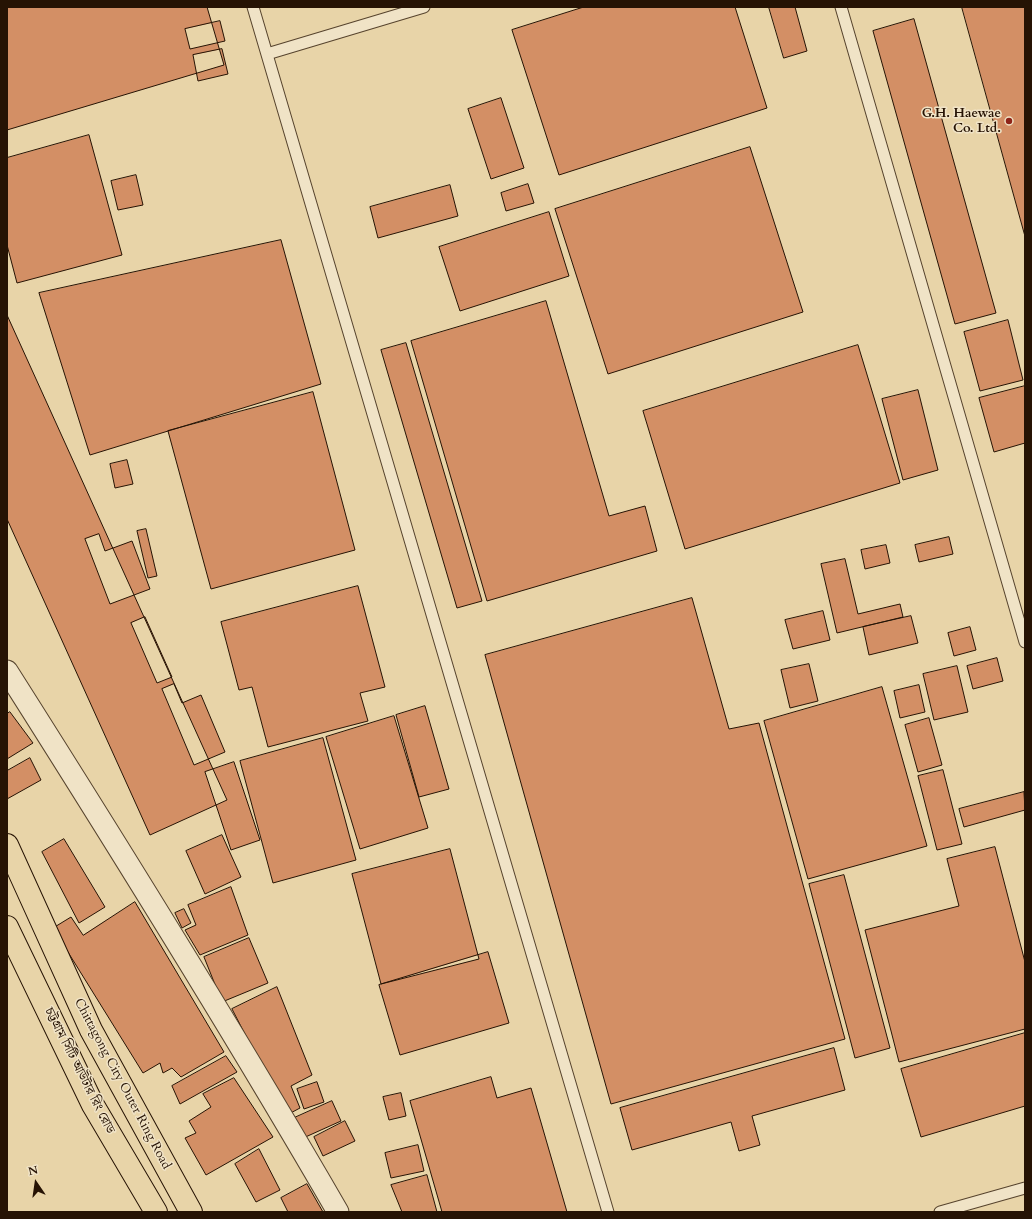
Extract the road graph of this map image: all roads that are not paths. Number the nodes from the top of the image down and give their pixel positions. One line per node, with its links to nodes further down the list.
1 (253, 7): 4 (lane)
2 (424, 7): 4 (lane)
3 (842, 7): 5 (lane)
4 (267, 54): 13 (lane)
5 (1025, 642)
6 (7, 671): 12 (street)
7 (7, 845): 11 (main road, Chittagong City Outer Ring Road)
8 (7, 927): 10 (main road, চট্টগ্রাম সিটি আউটার রিং রোড)
9 (1025, 1188): 14 (lane)
10 (156, 1212)
11 (191, 1212)
12 (338, 1212)
13 (608, 1212)
14 (940, 1212)

